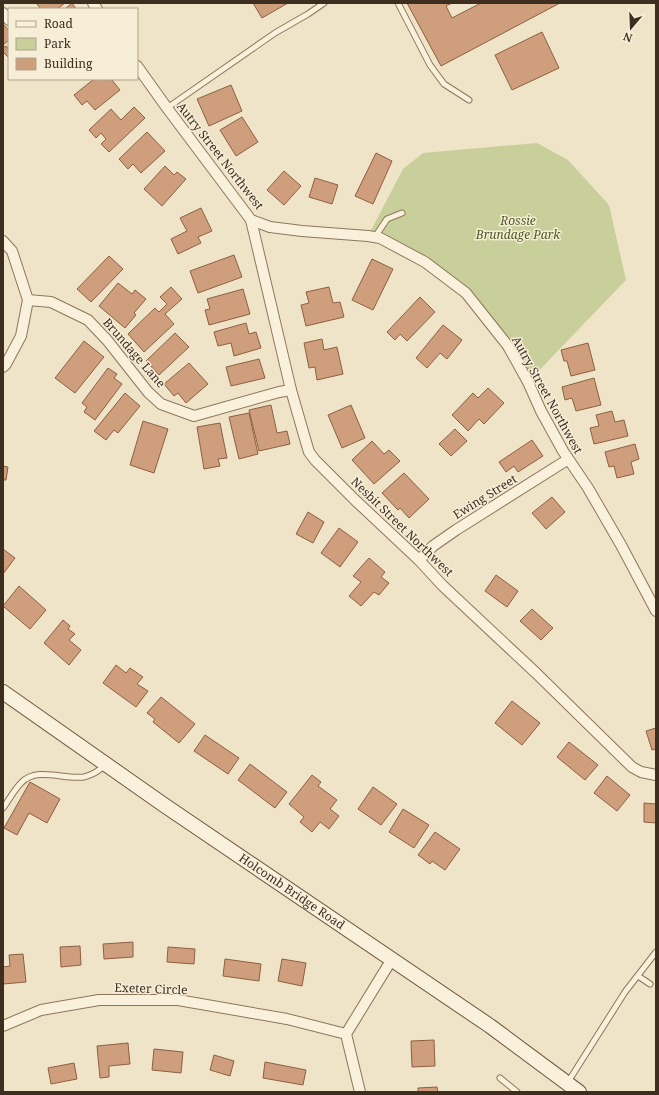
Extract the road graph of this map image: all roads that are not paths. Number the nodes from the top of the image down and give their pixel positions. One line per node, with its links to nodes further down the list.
1 (324, 3): 5 (lane)
2 (398, 3): 4 (lane)
3 (138, 67): 5 (street, Autry Street Northwest)
4 (469, 100)
5 (166, 108): 7 (street, Autry Street Northwest)
6 (402, 213): 8 (lane)
7 (251, 220): 8 (street, Autry Street Northwest); 12 (street, Nesbit Street Northwest)
8 (375, 237): 13 (street, Autry Street Northwest)
9 (3, 241): 10 (street)
10 (28, 300): 11 (street); 12 (street, Brundage Lane)
11 (3, 367)
12 (291, 390): 14 (street, Nesbit Street Northwest)
13 (568, 460): 14 (street, Ewing Street); 15 (street, Autry Street Northwest)
14 (419, 560): 18 (street, Nesbit Street Northwest)
15 (656, 611)
16 (3, 692): 17 (street, Holcomb Bridge Road)
17 (106, 765): 19 (lane); 21 (street, Holcomb Bridge Road)
18 (656, 775)
19 (3, 808)
20 (656, 952): 22 (lane)
21 (392, 959): 25 (street); 27 (street, Holcomb Bridge Road)
22 (638, 976): 23 (lane); 27 (lane)
23 (650, 984)
24 (3, 1026): 25 (street, Exeter Circle)
25 (346, 1034): 28 (street)
26 (500, 1078): 29 (lane)
27 (568, 1083): 30 (street, Holcomb Bridge Road)
28 (360, 1092)
29 (517, 1092)
30 (579, 1092)

